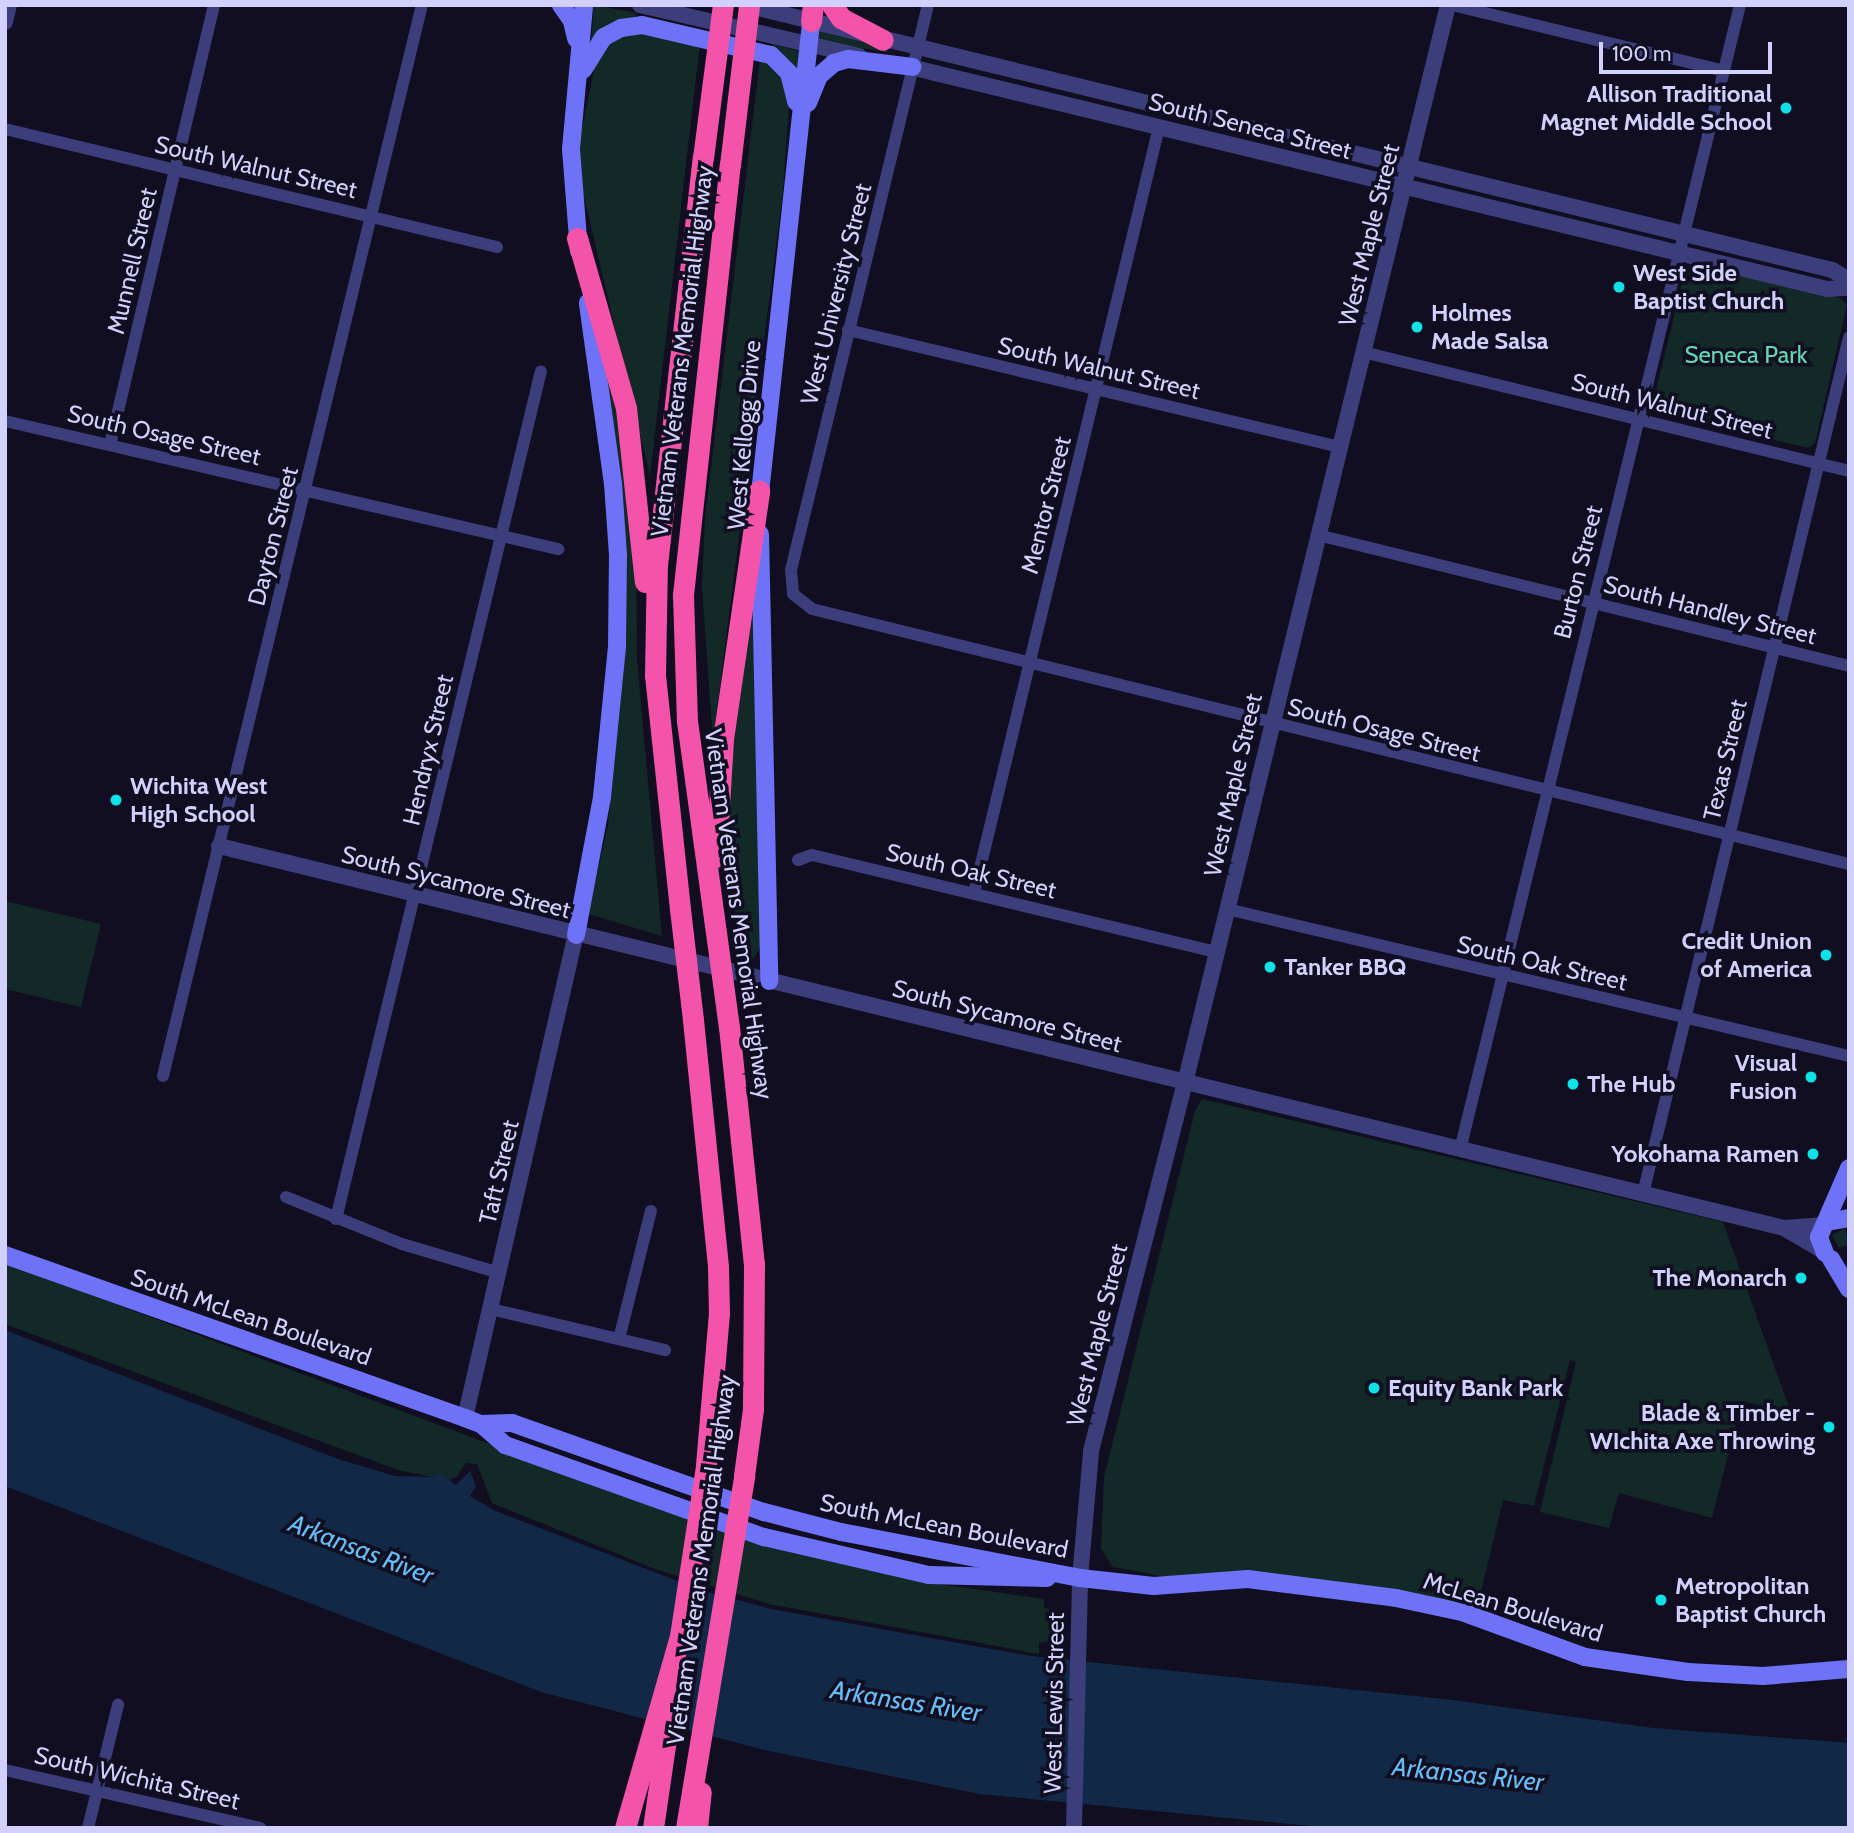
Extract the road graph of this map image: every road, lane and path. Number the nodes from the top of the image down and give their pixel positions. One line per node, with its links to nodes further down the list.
1 (9, 5): 14 (street)
2 (214, 5): 25 (street, Munnell Street)
3 (422, 5): 27 (street, Dayton Street)
4 (561, 5): 20 (main road)
5 (583, 5): 20 (main road)
6 (640, 5): 16 (street, South Seneca Street)
7 (723, 5): 55 (highway, Vietnam Veterans Memorial Highway, bridge)
8 (747, 5): 13 (street, South Seneca Street); 65 (highway, Vietnam Veterans Memorial Highway, bridge)
9 (832, 5): 15 (highway)
10 (928, 5): 17 (street, West University Street)
11 (1450, 5): 19 (street); 24 (street, West Maple Street)
12 (1740, 5): 19 (street, Burton Street)
13 (812, 13): 15 (street, South Seneca Street); 16 (main road, West Kellogg Drive)
14 (5, 22)
15 (883, 40): 17 (street, South Seneca Street)
16 (807, 45): 18 (street, South Seneca Street); 21 (main road, West Kellogg Drive)
17 (917, 48): 18 (street, West University Street); 24 (street, South Seneca Street)
18 (913, 67): 21 (main road); 22 (street, South Seneca Street); 34 (street, West University Street)
19 (1724, 71): 28 (street, Burton Street)
20 (577, 84): 21 (main road); 29 (main road)
21 (800, 123): 46 (main road, West Kellogg Drive)
22 (1160, 127): 26 (street, South Seneca Street); 38 (street, Mentor Street)
23 (5, 129): 25 (street, South Walnut Street)
24 (1409, 168): 26 (street, West Maple Street); 28 (street, South Seneca Street)
25 (176, 169): 27 (street, South Walnut Street); 41 (street, Munnell Street)
26 (1404, 187): 31 (street, South Seneca Street); 36 (street, West Maple Street)
27 (371, 216): 30 (street, South Walnut Street); 45 (street, Dayton Street)
28 (1684, 233): 31 (street, Burton Street); 32 (street, South Seneca Street)
29 (578, 238): 55 (highway); 66 (main road)
30 (497, 247)
31 (1679, 253): 33 (street, South Seneca Street); 39 (street, Burton Street)
32 (1849, 280)
33 (1849, 288)
34 (848, 330): 38 (street, South Walnut Street); 50 (street, West University Street)
35 (1849, 337): 43 (street, Texas Street)
36 (1363, 352): 39 (street, South Walnut Street); 42 (street, West Maple Street)
37 (541, 371): 47 (street, Hendryx Street)
38 (1097, 390): 42 (street, South Walnut Street); 53 (street, Mentor Street)
39 (1638, 420): 43 (street, South Walnut Street); 51 (street, Burton Street)
40 (5, 421): 41 (street, South Osage Street)
41 (110, 445): 45 (street, South Osage Street)
42 (1340, 447): 48 (street, West Maple Street)
43 (1818, 464): 44 (street, South Walnut Street); 52 (street, Texas Street)
44 (1849, 471)
45 (306, 489): 47 (street, South Osage Street); 59 (street, Dayton Street)
46 (759, 491): 65 (highway); 69 (main road, West Kellogg Drive)
47 (501, 535): 49 (street, South Osage Street); 63 (street, Hendryx Street)
48 (1318, 536): 51 (street, South Handley Street); 56 (street, West Maple Street)
49 (558, 549)
50 (793, 594): 53 (street, South Osage Street)
51 (1592, 603): 52 (street, South Handley Street); 57 (street, Burton Street)
52 (1774, 647): 54 (street, South Handley Street); 58 (street, Texas Street)
53 (1028, 662): 56 (street, South Osage Street); 62 (street, Mentor Street)
54 (1849, 666)
55 (655, 675): 92 (highway, Vietnam Veterans Memorial Highway, bridge)
56 (1271, 723): 57 (street, South Osage Street); 64 (street, West Maple Street)
57 (1546, 792): 58 (street, South Osage Street); 68 (street, Burton Street)
58 (1729, 836): 61 (street, South Osage Street); 70 (street, Texas Street)
59 (219, 846): 63 (street, South Sycamore Street); 72 (street, Dayton Street)
60 (798, 860): 62 (street, South Oak Street)
61 (1849, 864)
62 (974, 893): 67 (street, South Oak Street)
63 (415, 895): 66 (street, South Sycamore Street); 80 (street, Hendryx Street)
64 (1227, 909): 67 (street, West Maple Street); 68 (street, South Oak Street)
65 (714, 918): 95 (highway, Vietnam Veterans Memorial Highway, bridge)
66 (576, 935): 69 (street, South Sycamore Street); 85 (street, Taft Street)
67 (1217, 952): 73 (street, West Maple Street)
68 (1501, 976): 70 (street, South Oak Street); 74 (street, Burton Street)
69 (769, 981): 73 (street, South Sycamore Street)
70 (1685, 1018): 71 (street, South Oak Street); 76 (street, Texas Street)
71 (1849, 1056)
72 (163, 1076)
73 (1185, 1083): 74 (street, South Sycamore Street); 91 (street, West Maple Street)
74 (1460, 1150): 76 (street, South Sycamore Street)
75 (1849, 1168): 81 (main road)
76 (1643, 1194): 82 (street, South Sycamore Street)
77 (286, 1197): 80 (street)
78 (650, 1211): 88 (street)
79 (1849, 1218): 81 (main road)
80 (336, 1219): 85 (street)
81 (1826, 1223): 82 (street, South Sycamore Street); 84 (main road)
82 (1784, 1228): 84 (street, South Sycamore Street)
83 (5, 1255): 90 (main road, South McLean Boulevard)
84 (1832, 1256): 86 (main road)
85 (499, 1273): 87 (street, Taft Street)
86 (1849, 1289)
87 (491, 1309): 88 (street); 90 (street, Taft Street)
88 (619, 1339): 89 (street)
89 (665, 1350)
90 (473, 1421): 91 (main road, South McLean Boulevard); 91 (main road, South McLean Boulevard)
91 (1080, 1578): 93 (main road, McLean Boulevard); 104 (street, West Lewis Street)
92 (680, 1636): 100 (highway); 101 (highway, Vietnam Veterans Memorial Highway)
93 (1849, 1669)
94 (118, 1705): 97 (street)
95 (709, 1709): 102 (highway, Vietnam Veterans Memorial Highway, bridge); 103 (highway, bridge)
96 (5, 1770): 97 (street, South Wichita Street)
97 (98, 1788): 98 (street); 99 (street, South Wichita Street)
98 (88, 1828)
99 (260, 1828)
100 (625, 1828)
101 (653, 1828)
102 (687, 1828)
103 (697, 1828)
104 (1074, 1828)

